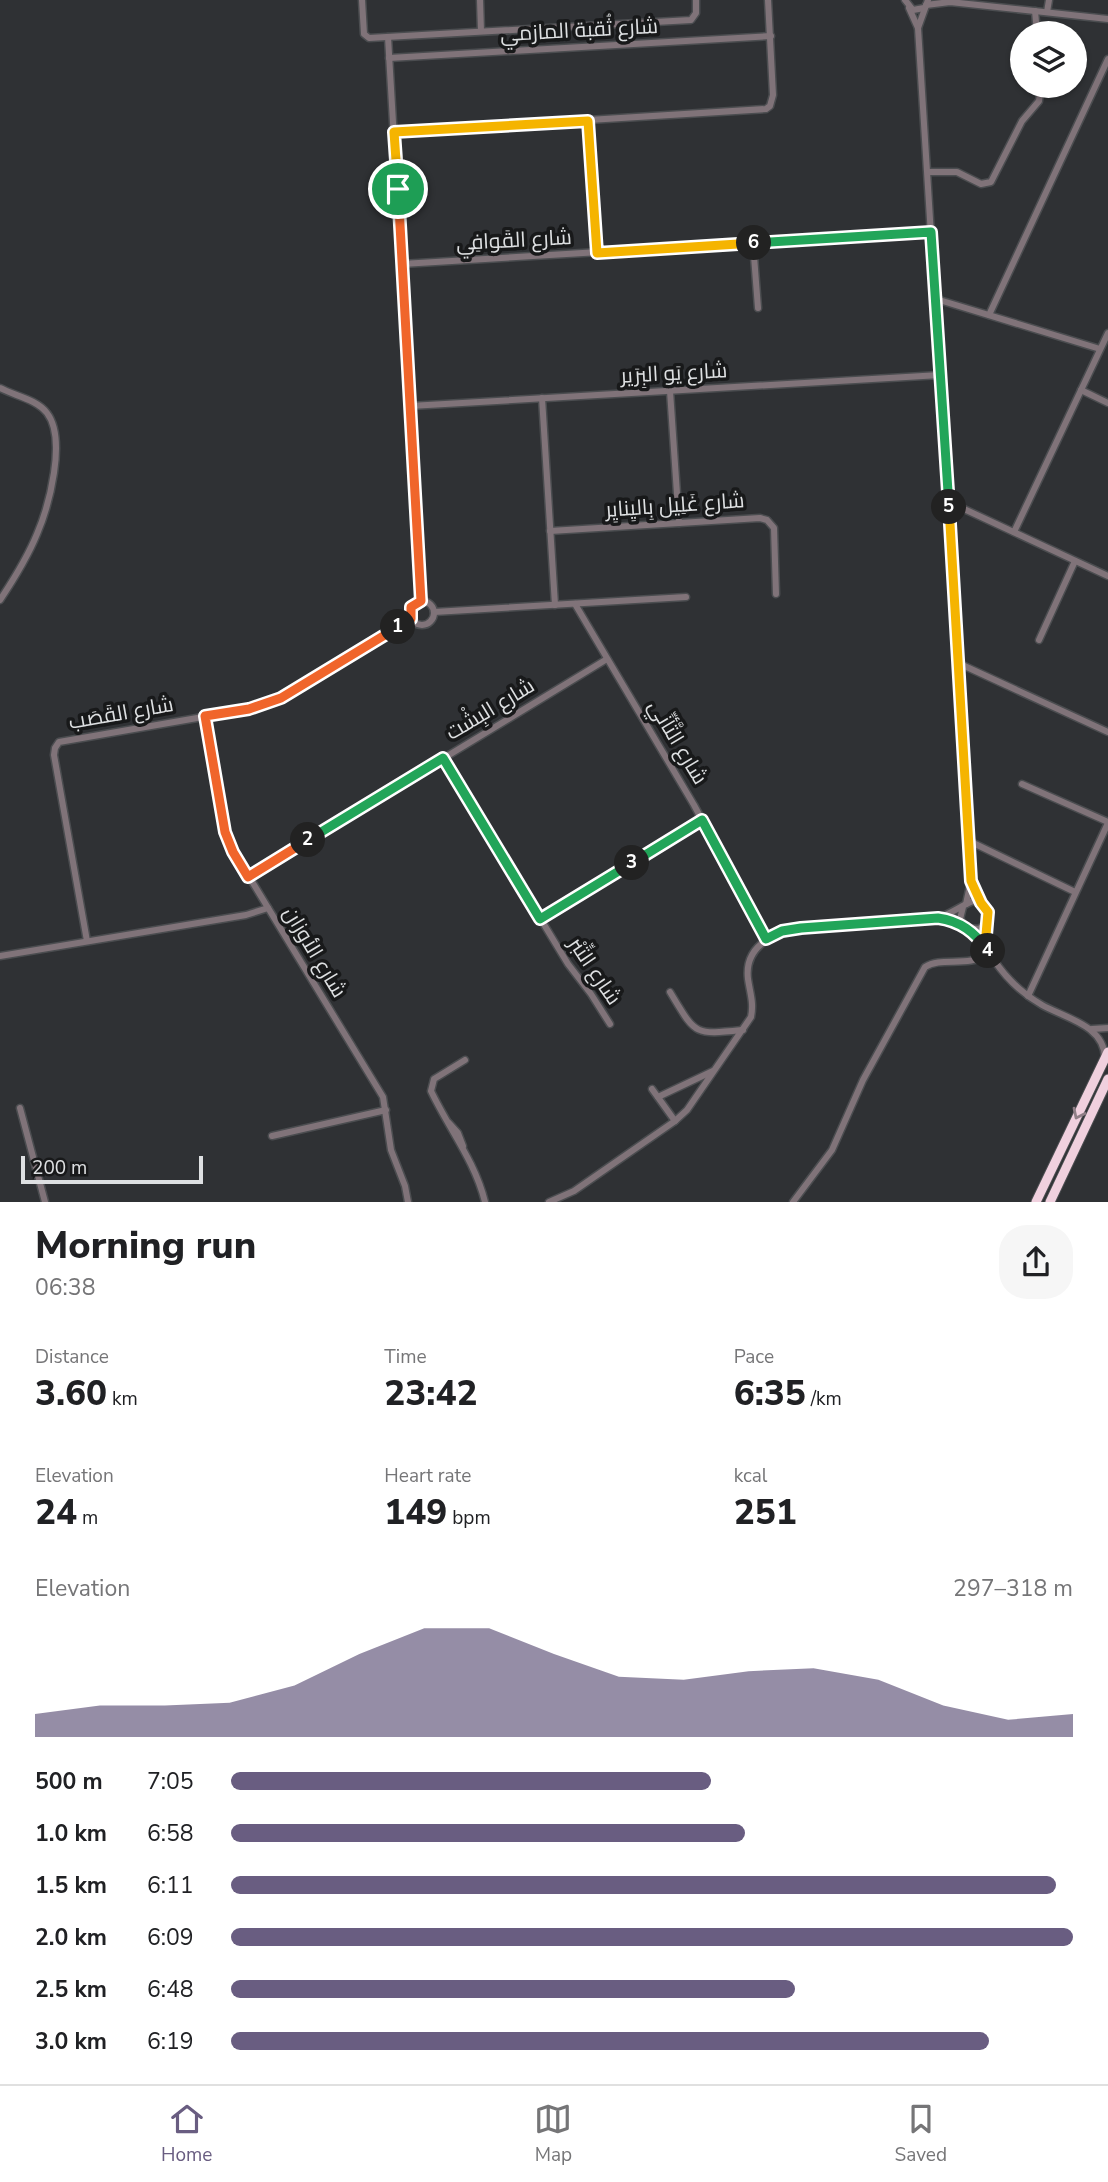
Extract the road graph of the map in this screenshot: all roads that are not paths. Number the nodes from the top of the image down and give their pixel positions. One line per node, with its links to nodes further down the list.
1 (362, 0): 17 (street)
2 (480, 0): 15 (street)
3 (696, 0): 15 (street)
4 (768, 0): 16 (street)
5 (897, 0): 8 (street)
6 (1049, 0): 11 (street)
7 (948, 1): 9 (street); 10 (street)
8 (907, 4): 9 (street); 14 (street)
9 (926, 4): 14 (street)
10 (1035, 11): 11 (street); 13 (street)
11 (1047, 12): 12 (street)
12 (1108, 19)
13 (1036, 21)
14 (918, 28): 23 (street)
15 (481, 31): 17 (street)
16 (771, 36): 18 (street, شارع ثُقبة المازمي); 21 (street)
17 (388, 37): 18 (street)
18 (389, 58): 22 (street)
19 (1108, 59): 30 (street)
20 (1039, 98): 23 (street)
21 (588, 121): 22 (street); 26 (street)
22 (394, 132): 27 (street)
23 (928, 172): 24 (street)
24 (931, 232): 25 (street, شارع القَوافِي); 28 (street)
25 (753, 243): 26 (street, شارع القَوافِي); 29 (street)
26 (597, 253): 27 (street, شارع القَوافِي)
27 (402, 264): 39 (street)
28 (936, 299): 30 (street); 33 (street)
29 (758, 308)
30 (989, 315): 32 (street)
31 (1108, 333): 32 (street)
32 (1100, 349): 35 (street)
33 (940, 375): 36 (street, شارع يَو البِرَير); 40 (street)
34 (0, 388): 48 (street)
35 (1081, 390): 38 (street); 43 (street)
36 (670, 391): 37 (street, شارع يَو البِرَير); 41 (street)
37 (542, 398): 39 (street, شارع يَو البِرَير); 42 (street)
38 (1108, 403)
39 (410, 406): 49 (street)
40 (949, 502): 43 (street); 56 (street)
41 (678, 523): 42 (street, شارع غَلِيل بِاليِنايِر); 46 (street, شارع غَلِيل بِاليِنايِر)
42 (550, 531): 51 (street)
43 (1014, 532): 44 (street)
44 (1075, 561): 45 (street); 54 (street)
45 (1108, 576)
46 (776, 594)
47 (686, 597): 50 (street)
48 (0, 600)
49 (421, 601): 52 (street); 53 (street)
50 (575, 604): 51 (street); 55 (street, شارع التَّأنِّي)
51 (555, 605): 52 (street)
52 (434, 612): 53 (street)
53 (411, 619): 57 (street, شارع القَصَب)
54 (1039, 640)
55 (607, 659): 59 (street, شارع البِشْت); 61 (street, شارع التَّأنِّي)
56 (958, 663): 58 (street); 64 (street)
57 (205, 716): 65 (street, شارع الأوزان); 76 (street, شارع القَصَب)
58 (1108, 732)
59 (443, 758): 65 (street, شارع البِشْت); 72 (street, شارع التِّبْر)
60 (1023, 784): 62 (street)
61 (702, 820): 72 (street); 75 (street, شارع التَّأنِّي)
62 (1108, 823): 63 (street)
63 (1105, 836): 67 (street)
64 (969, 841): 66 (street); 67 (street)
65 (248, 877): 70 (street, شارع الأوزان)
66 (971, 881): 68 (street); 69 (street)
67 (1075, 892): 80 (street)
68 (981, 903): 69 (street); 73 (street)
69 (965, 905): 71 (street); 74 (street)
70 (268, 908): 76 (street); 92 (street, شارع الأوزان)
71 (938, 918): 74 (street); 75 (street)
72 (540, 919): 81 (street, شارع التِّبْر)
73 (987, 923): 74 (street); 77 (street)
74 (967, 927): 77 (street)
75 (766, 939): 84 (street)
76 (87, 941): 78 (street)
77 (989, 953): 80 (street); 99 (street)
78 (0, 956)
79 (670, 992): 84 (street)
80 (1028, 996): 83 (street)
81 (610, 1024)
82 (1108, 1028): 83 (street)
83 (1090, 1029): 85 (street)
84 (743, 1030): 87 (street)
85 (1106, 1056): 100 (highway, one-way to 100)
86 (465, 1060): 97 (street)
87 (715, 1070): 90 (street); 93 (street)
88 (1108, 1079): 101 (highway)
89 (652, 1089): 90 (street)
90 (658, 1097): 93 (street)
91 (20, 1108): 95 (street)
92 (386, 1110): 94 (street); 96 (street, شارع الأوزان)
93 (675, 1121): 98 (street)
94 (272, 1136)
95 (45, 1202)
96 (408, 1202)
97 (485, 1202)
98 (549, 1202)
99 (793, 1202)
100 (1036, 1202)
101 (1050, 1202)

